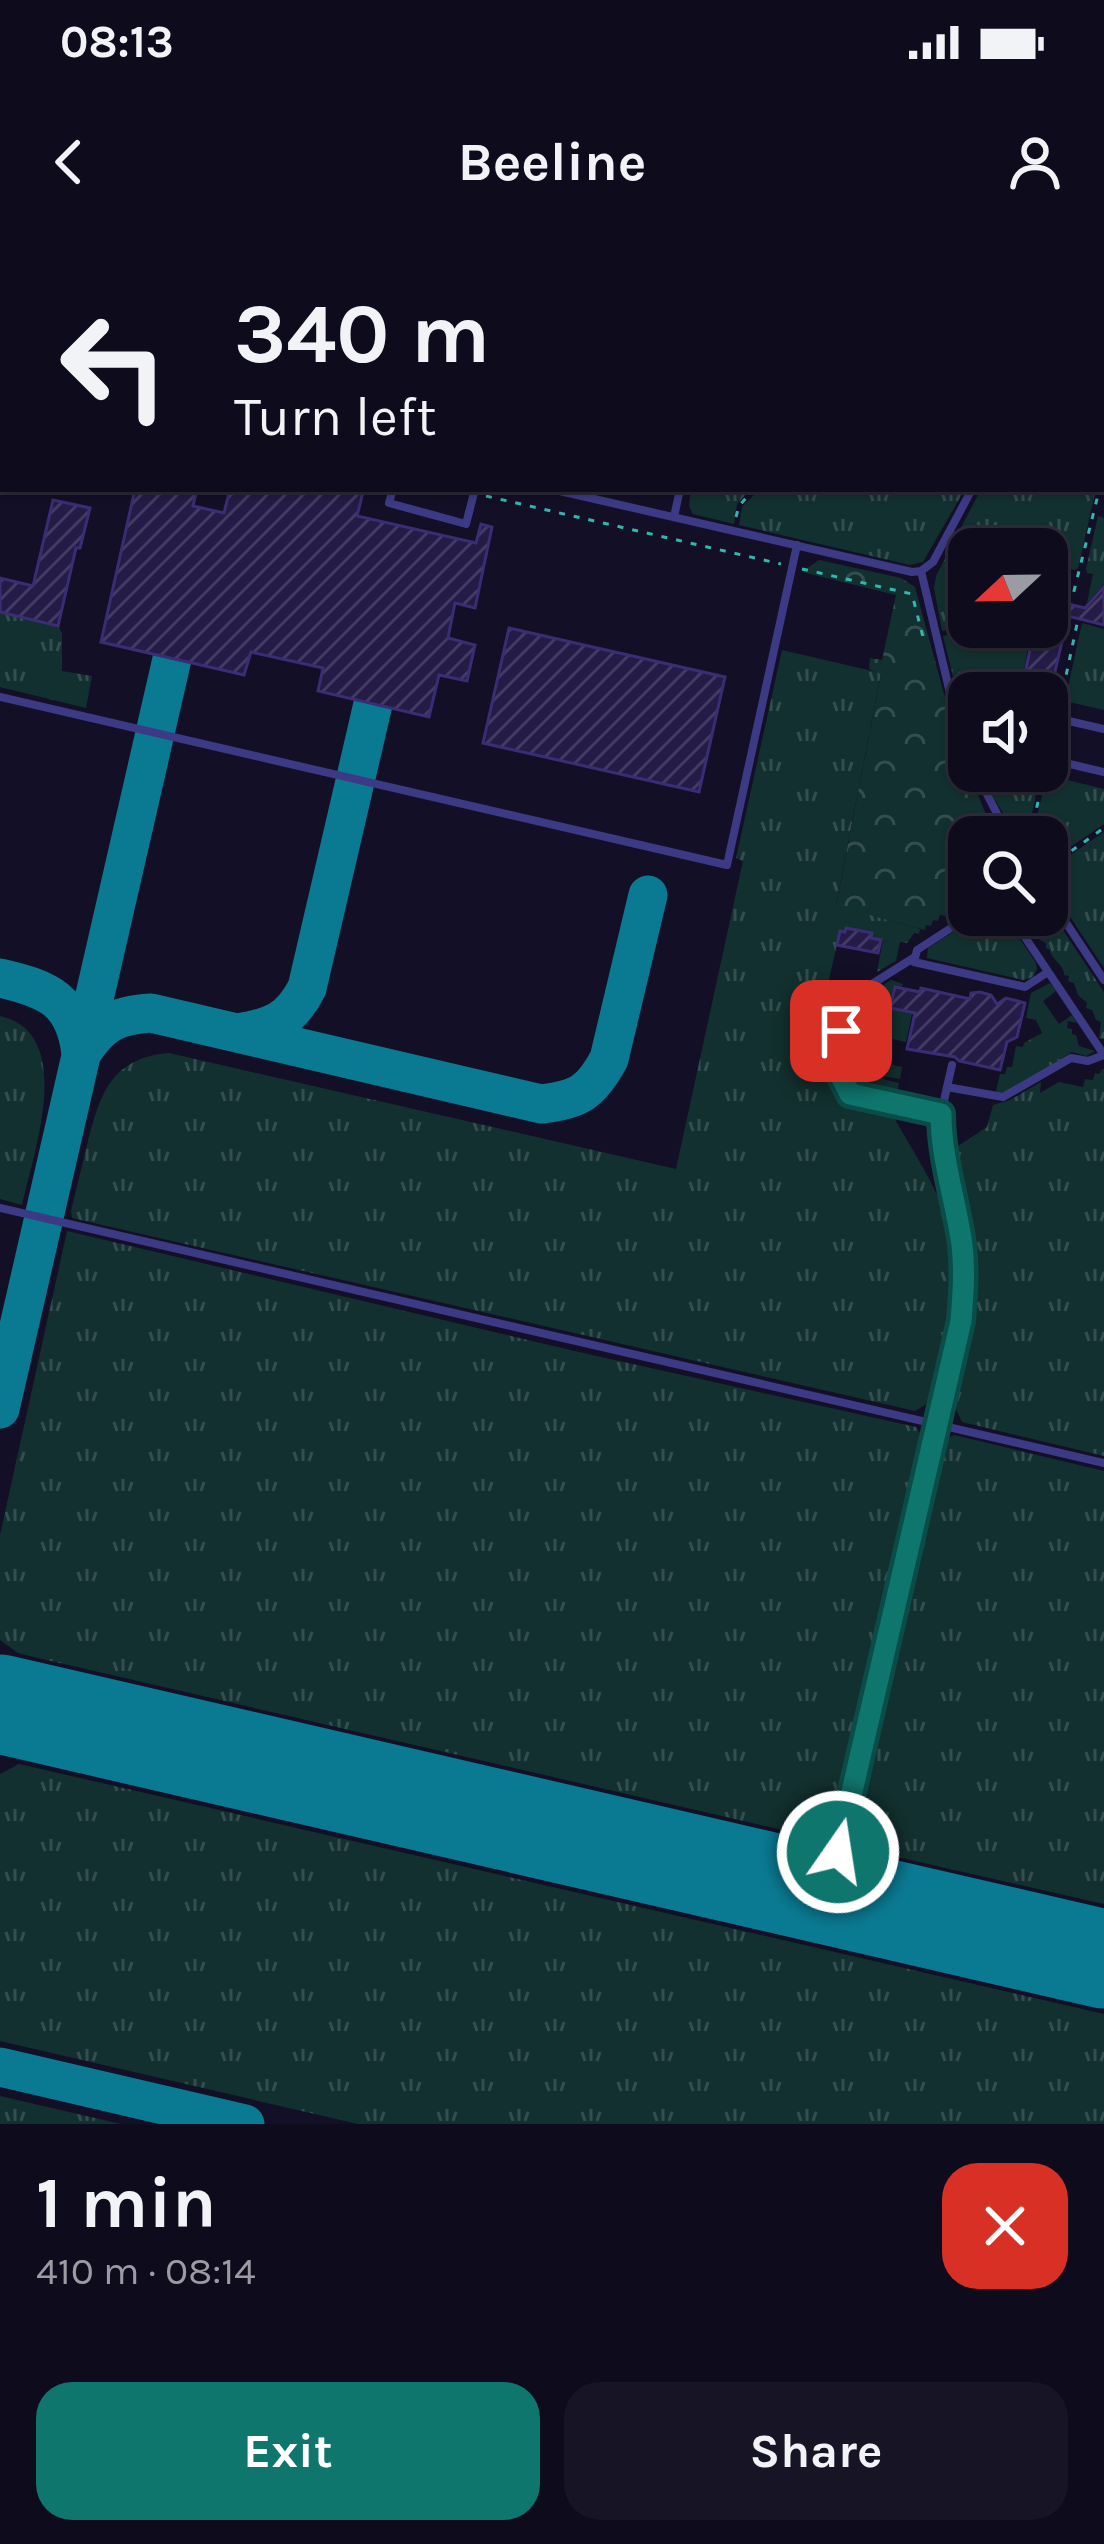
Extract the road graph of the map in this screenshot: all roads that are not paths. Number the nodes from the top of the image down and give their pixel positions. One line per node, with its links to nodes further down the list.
1 (392, 492): 2 (lane)
2 (475, 492)
3 (564, 492): 6 (lane)
4 (679, 492): 6 (lane)
5 (970, 492): 8 (lane)
6 (674, 517): 7 (lane)
7 (797, 545): 8 (lane); 10 (lane)
8 (921, 571): 9 (lane)
9 (948, 685)
10 (0, 697)
11 (1068, 720): 12 (lane)
12 (1104, 728)
13 (1068, 763): 14 (lane)
14 (1104, 772)
15 (1068, 926): 20 (lane)
16 (948, 930): 18 (lane)
17 (1024, 936): 19 (lane)
18 (915, 957): 19 (lane); 24 (lane)
19 (1048, 972): 21 (lane)
20 (1104, 980)
21 (1104, 1055): 23 (lane)
22 (952, 1065): 23 (lane)
23 (947, 1087): 24 (lane)
24 (941, 1114): 26 (lane)
25 (0, 1208): 26 (lane)
26 (938, 1424): 27 (lane); 28 (lane)
27 (1104, 1463)
28 (829, 1895)

